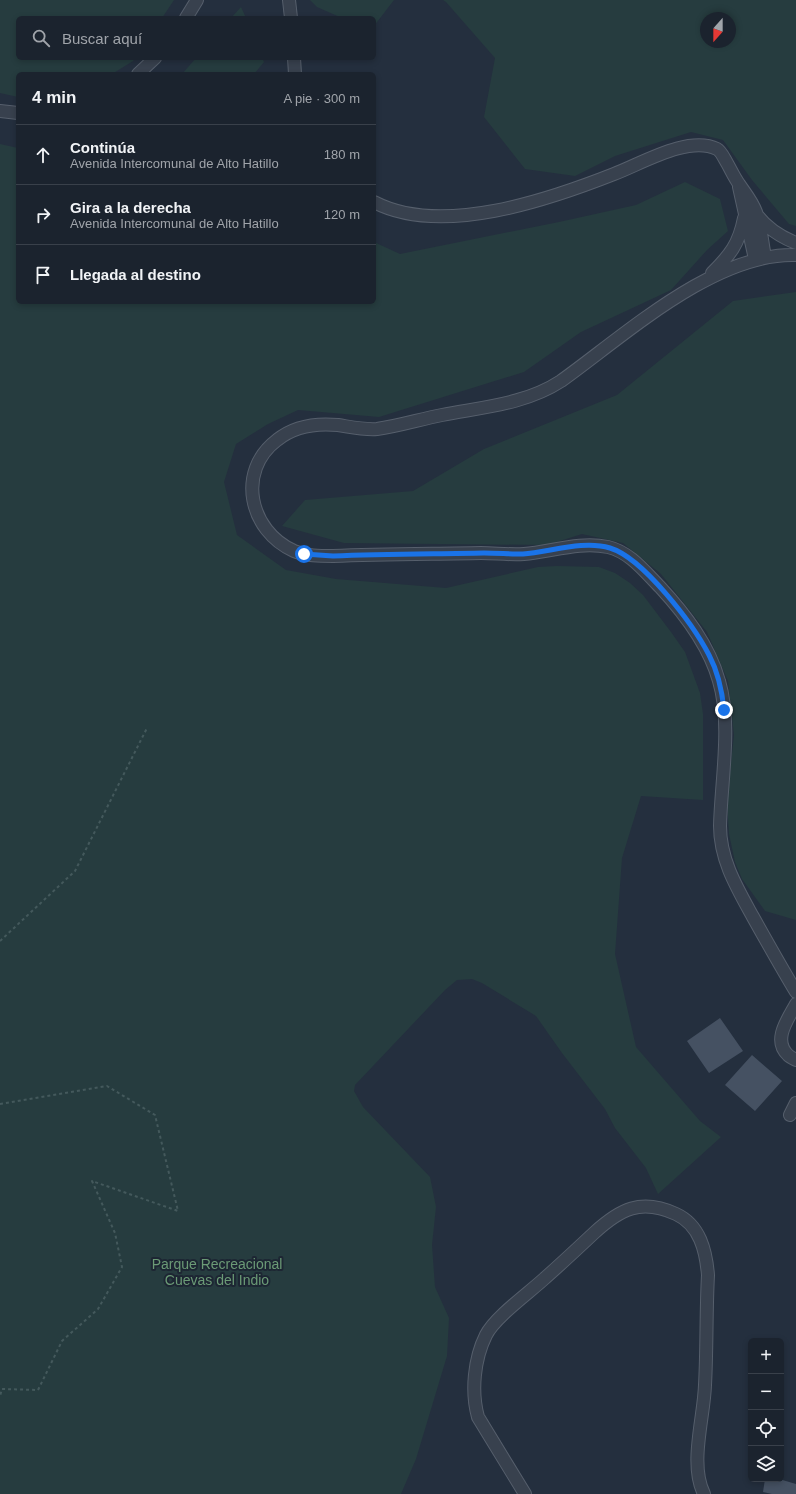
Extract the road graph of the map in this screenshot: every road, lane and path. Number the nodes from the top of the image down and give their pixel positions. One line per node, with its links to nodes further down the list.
1 (196, 0): 3 (street)
2 (289, 0): 4 (street)
3 (187, 16)
4 (291, 16)
5 (153, 60): 7 (street)
6 (294, 60): 8 (street)
7 (140, 72)
8 (295, 72)
9 (0, 111): 10 (street)
10 (16, 113)
11 (738, 183): 12 (street); 13 (street); 14 (street)
12 (376, 203)
13 (744, 214): 17 (street); 18 (street)
14 (757, 214): 15 (street); 17 (street)
15 (796, 243)
16 (796, 254): 17 (street)
17 (760, 258): 18 (street)
18 (709, 277): 21 (street)
19 (146, 728): 20 (path)
20 (0, 941)
21 (796, 992)
22 (795, 1010): 23 (street)
23 (796, 1060)
24 (796, 1103): 26 (street)
25 (0, 1104): 27 (path)
26 (790, 1115)
27 (0, 1396)
28 (525, 1494): 29 (street)
29 (704, 1494)

